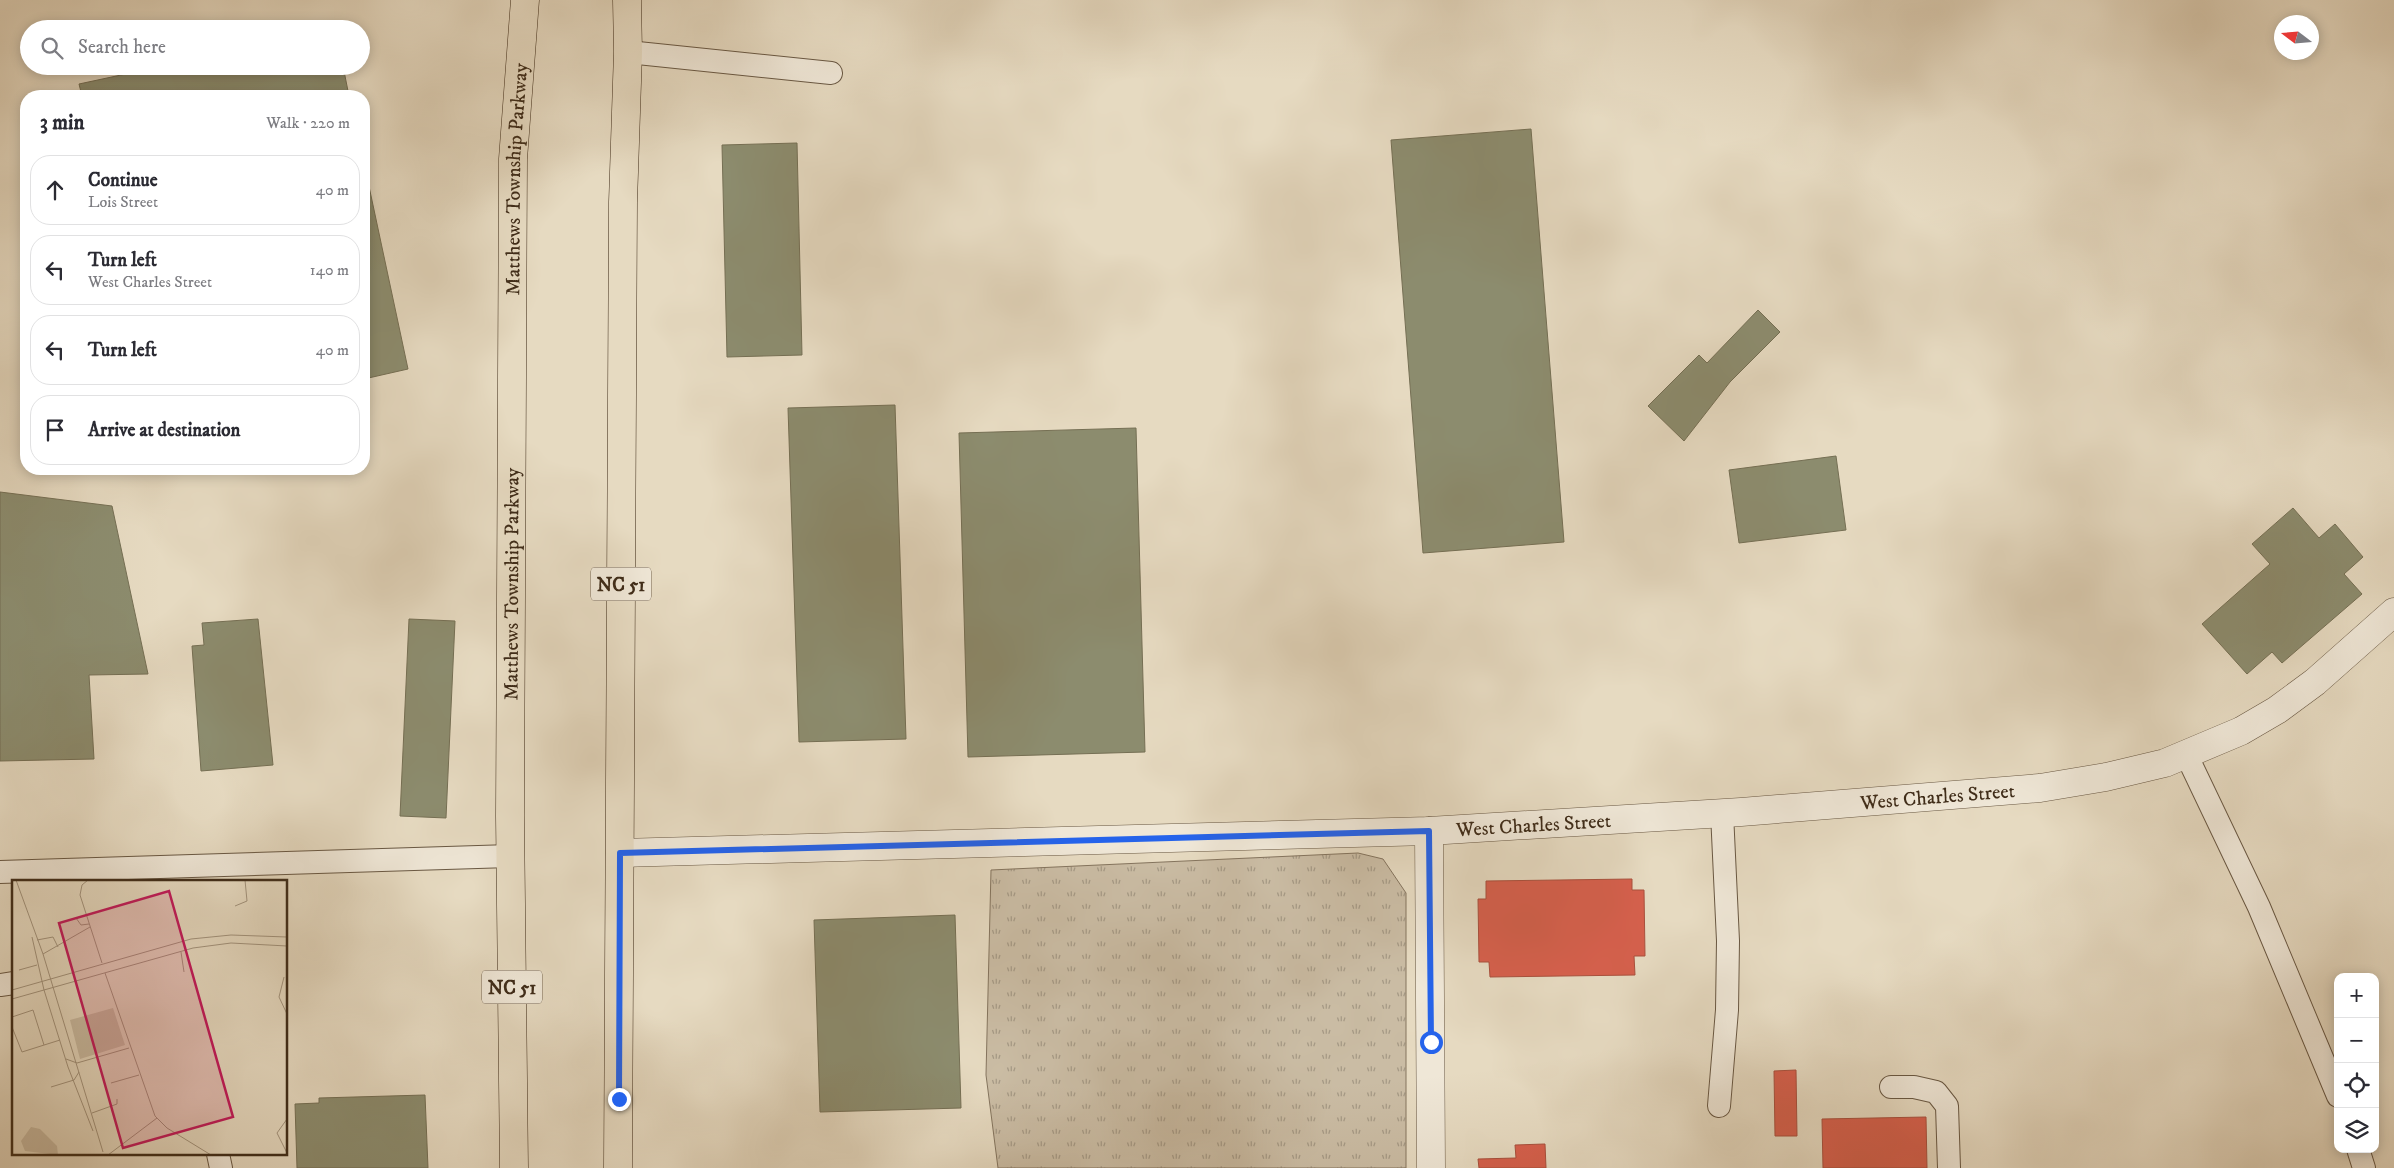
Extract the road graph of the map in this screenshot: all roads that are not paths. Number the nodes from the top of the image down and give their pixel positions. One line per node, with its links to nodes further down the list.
1 (525, 0): 10 (main road, Matthews Township Parkway / NC 51)
2 (627, 0): 3 (main road, NC 51)
3 (628, 52): 4 (lane); 9 (main road, NC 51)
4 (831, 73)
5 (2394, 612): 6 (street, West Charles Street)
6 (2186, 754): 7 (street, West Charles Street); 14 (lane)
7 (1722, 813): 8 (street, West Charles Street); 16 (lane)
8 (1429, 831): 9 (street, West Charles Street); 20 (street)
9 (620, 853): 19 (main road, NC 51)
10 (511, 856): 13 (lane); 18 (main road, Matthews Township Parkway / NC 51)
11 (0, 872): 12 (lane)
12 (96, 875): 13 (lane)
13 (137, 875)
14 (2334, 1086)
15 (1891, 1087): 21 (lane)
16 (1719, 1106)
17 (2359, 1153): 22 (lane)
18 (514, 1168)
19 (618, 1168)
20 (1431, 1168)
21 (1949, 1168)
22 (2364, 1168)

